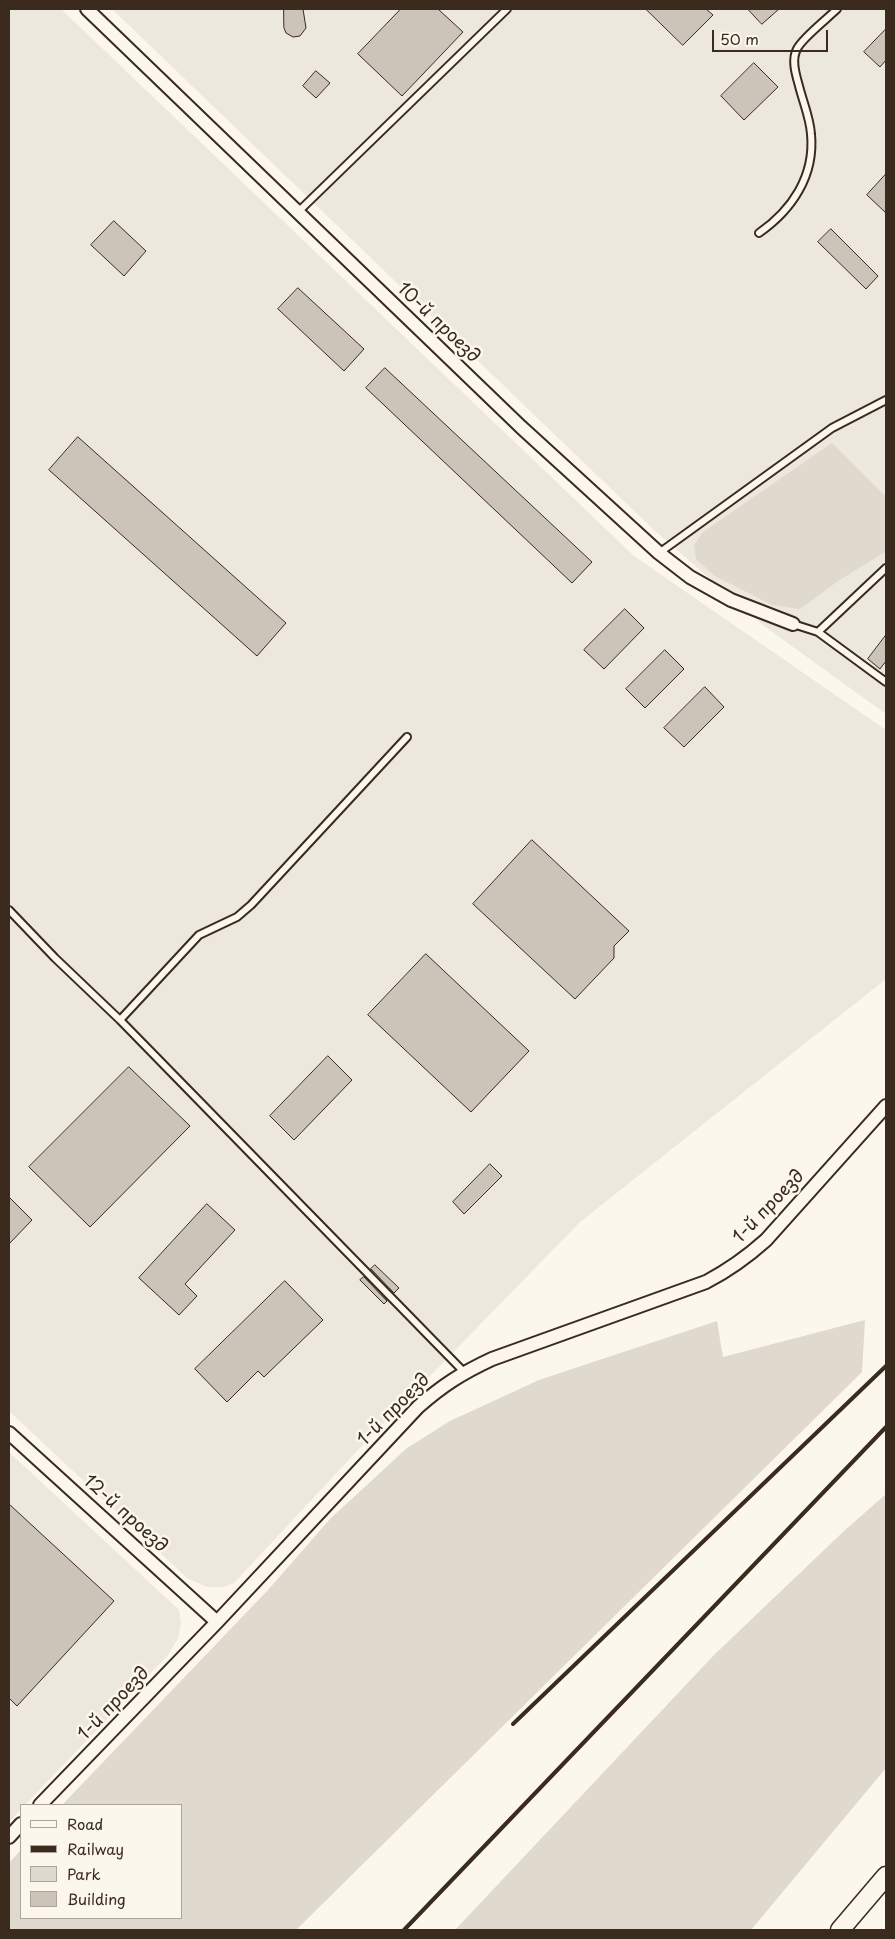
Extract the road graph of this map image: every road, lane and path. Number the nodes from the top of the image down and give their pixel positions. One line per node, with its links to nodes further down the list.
1 (87, 9): 4 (street, 10-й проезд)
2 (507, 9): 4 (lane)
3 (837, 9): 5 (lane)
4 (298, 212): 7 (street, 10-й проезд)
5 (759, 233)
6 (886, 400): 7 (lane)
7 (659, 553): 9 (street, 10-й проезд)
8 (886, 568): 10 (lane)
9 (793, 624): 10 (lane)
10 (818, 632): 11 (lane)
11 (886, 682)
12 (407, 736): 14 (lane)
13 (9, 910): 14 (lane)
14 (120, 1020): 16 (lane)
15 (886, 1106): 16 (street, 1-й проезд)
16 (464, 1372): 18 (street, 1-й проезд)
17 (9, 1432): 18 (street, 12-й проезд)
18 (217, 1622): 19 (street, 1-й проезд)
19 (41, 1804)
20 (20, 1825): 21 (street)
21 (9, 1837)
22 (886, 1876): 23 (main road)
23 (840, 1930)

